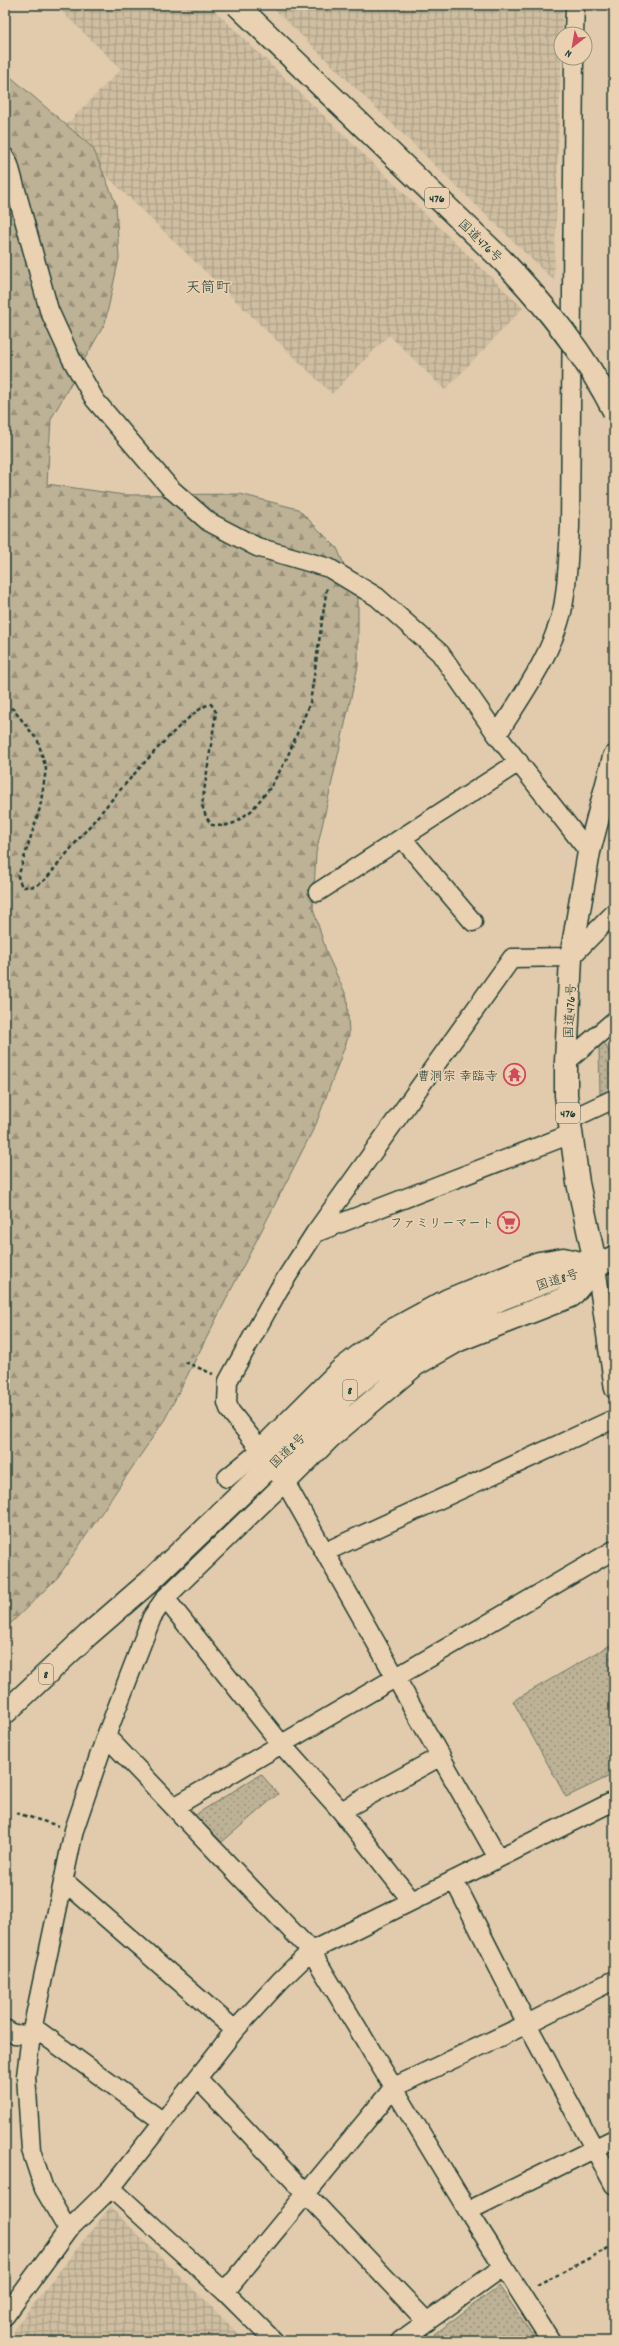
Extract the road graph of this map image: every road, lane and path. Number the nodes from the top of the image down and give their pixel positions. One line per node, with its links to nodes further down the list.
1 (237, 5): 6 (highway, 国道476号 / 476, bridge)
2 (575, 5): 3 (street)
3 (574, 26)
4 (574, 66): 9 (street)
5 (5, 157): 7 (street)
6 (614, 411)
7 (329, 568): 8 (path); 9 (street)
8 (5, 704)
9 (498, 735): 11 (street)
10 (614, 757): 13 (highway, 国道476号 / 476)
11 (519, 762): 12 (street); 13 (street)
12 (402, 838): 14 (street); 16 (street)
13 (589, 852): 17 (highway, 国道476号 / 476)
14 (318, 892)
15 (614, 913): 17 (street)
16 (473, 922)
17 (571, 957): 19 (highway, 国道476号 / 476); 22 (street)
18 (614, 1021): 19 (street)
19 (566, 1062): 21 (highway, 国道476号 / 476)
20 (614, 1098): 21 (street)
21 (570, 1127): 22 (street); 23 (highway, 国道476号 / 476)
22 (315, 1233): 25 (street)
23 (605, 1262): 26 (street); 28 (highway); 30 (highway); 35 (highway, 国道8号 / 8)
24 (185, 1362): 25 (path)
25 (228, 1381): 28 (street)
26 (614, 1389)
27 (614, 1419): 32 (street)
28 (262, 1453): 29 (street)
29 (227, 1478)
30 (282, 1478): 32 (street); 33 (street)
31 (614, 1550): 34 (street)
32 (325, 1552): 34 (street)
33 (165, 1598): 36 (street); 37 (street)
34 (396, 1677): 37 (street); 38 (street)
35 (5, 1713)
36 (106, 1736): 40 (street); 43 (street)
37 (282, 1745): 40 (street); 41 (street)
38 (441, 1756): 41 (street); 44 (street)
39 (614, 1801): 44 (street)
40 (174, 1807): 48 (street)
41 (341, 1811): 47 (street)
42 (16, 1813): 43 (path)
43 (74, 1830): 45 (street)
44 (498, 1858): 46 (street)
45 (63, 1880): 52 (street); 53 (street)
46 (454, 1880): 47 (street); 50 (street)
47 (411, 1900): 48 (street)
48 (311, 1951): 52 (street); 55 (street)
49 (614, 1980): 50 (street)
50 (527, 2024): 55 (street); 58 (street)
51 (5, 2028): 53 (street)
52 (235, 2030): 54 (street)
53 (32, 2031): 56 (street); 63 (street)
54 (198, 2079): 56 (street); 61 (street)
55 (394, 2087): 61 (street); 62 (street)
56 (162, 2121): 60 (street)
57 (614, 2139): 58 (street)
58 (595, 2149): 59 (street); 62 (street)
59 (614, 2185)
60 (111, 2188): 63 (street); 66 (street)
61 (307, 2192): 66 (street); 69 (street)
62 (468, 2211): 65 (street)
63 (68, 2230): 68 (street)
64 (614, 2245): 67 (path)
65 (503, 2267): 67 (street); 69 (street)
66 (225, 2292): 70 (street)
67 (521, 2295): 72 (street)
68 (5, 2316)
69 (427, 2322): 71 (street)
70 (274, 2341)
71 (400, 2341)
72 (551, 2341)

